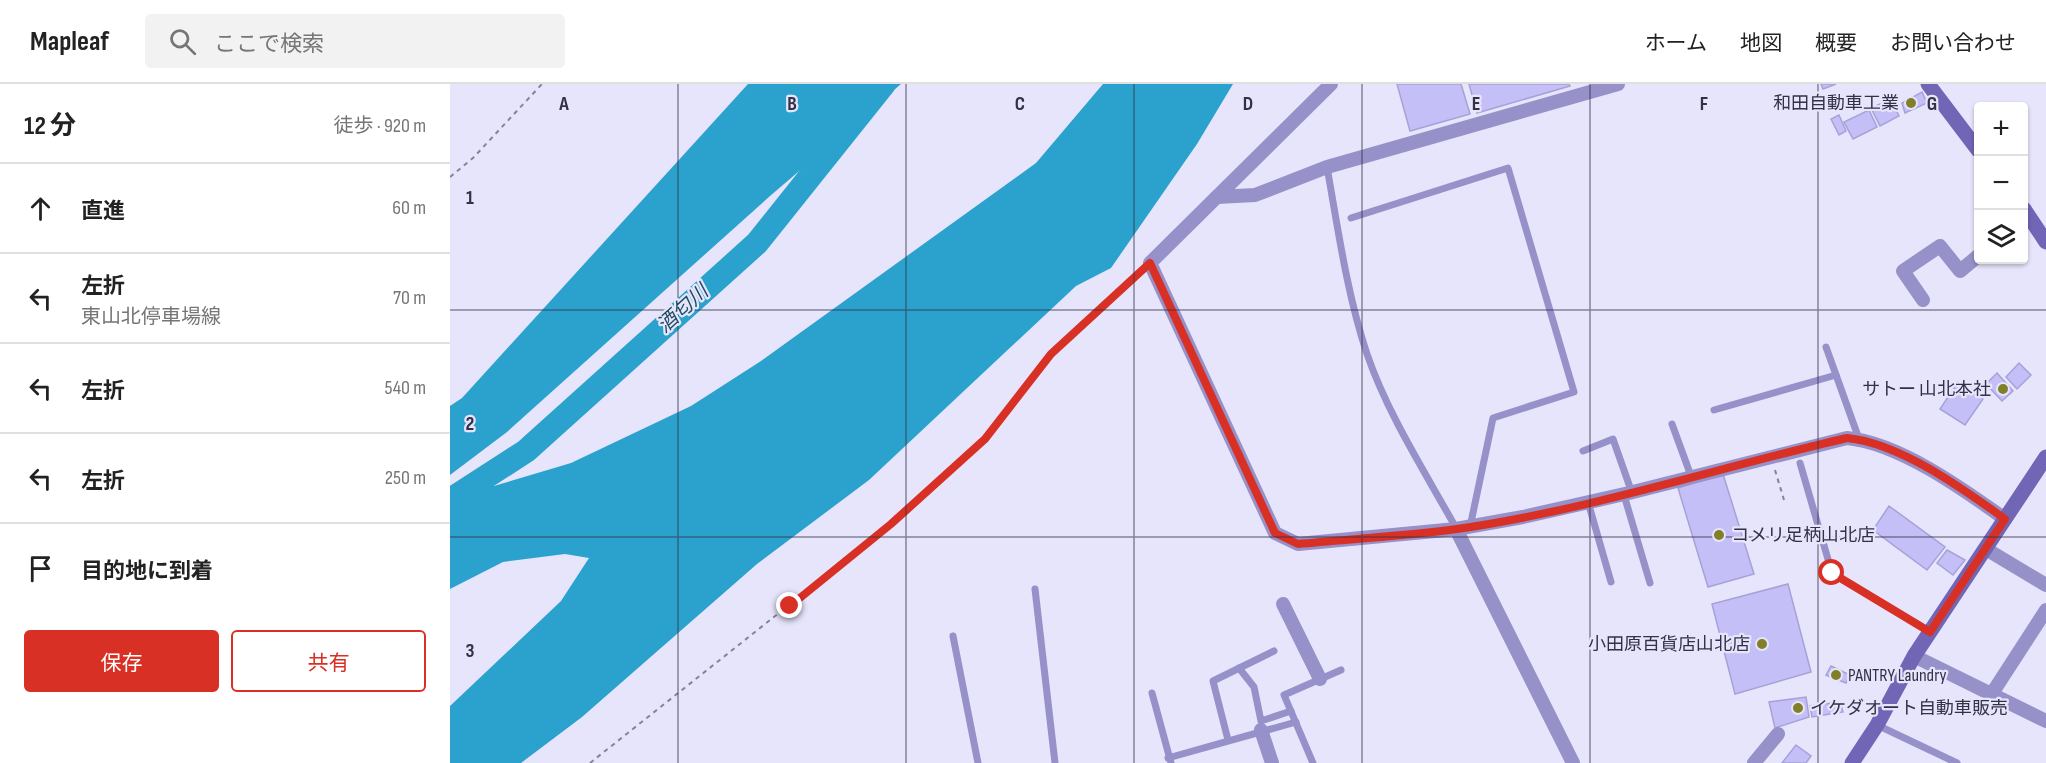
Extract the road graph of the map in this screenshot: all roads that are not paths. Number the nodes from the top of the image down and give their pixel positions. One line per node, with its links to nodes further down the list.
1 (1331, 84): 6 (street)
2 (1618, 84): 5 (street)
3 (1928, 84): 4 (main road)
4 (1974, 145)
5 (1327, 167): 6 (street); 24 (lane)
6 (1217, 197): 24 (street)
7 (1351, 218): 24 (lane)
8 (2028, 219): 9 (main road)
9 (2044, 235)
10 (1974, 259): 11 (street)
11 (1923, 300)
12 (1826, 347): 13 (lane)
13 (1836, 375): 14 (lane); 16 (lane)
14 (1714, 410)
15 (1672, 424): 20 (lane)
16 (1858, 439): 20 (street); 23 (street)
17 (1583, 451): 21 (lane)
18 (2046, 457): 23 (main road)
19 (1800, 463): 32 (lane)
20 (1691, 476): 21 (street)
21 (1628, 494): 22 (street); 27 (lane)
22 (1588, 502): 24 (street); 26 (lane)
23 (2005, 519): 25 (main road)
24 (1463, 528): 53 (street)
25 (1986, 549): 28 (street); 32 (main road)
26 (1611, 582)
27 (1650, 583)
28 (2046, 585)
29 (1035, 590): 50 (lane)
30 (1283, 604): 38 (street)
31 (2046, 610): 40 (street)
32 (1930, 632): 35 (main road)
33 (953, 636): 49 (lane)
34 (1274, 651): 36 (lane)
35 (1914, 656): 40 (street); 44 (main road)
36 (1239, 668): 41 (lane); 47 (lane)
37 (1341, 670): 38 (lane)
38 (1320, 679): 41 (lane)
39 (1152, 693): 48 (lane)
40 (1991, 694): 42 (street)
41 (1291, 711): 43 (lane)
42 (2046, 721)
43 (1296, 722): 45 (lane); 52 (lane)
44 (1877, 725): 55 (main road); 56 (lane)
45 (1261, 730): 47 (lane); 51 (street)
46 (1778, 734): 54 (street)
47 (1228, 740): 48 (lane)
48 (1169, 760)
49 (978, 763)
50 (1055, 763)
51 (1272, 763)
52 (1313, 763)
53 (1574, 763)
54 (1754, 763)
55 (1852, 763)
56 (1957, 763)

